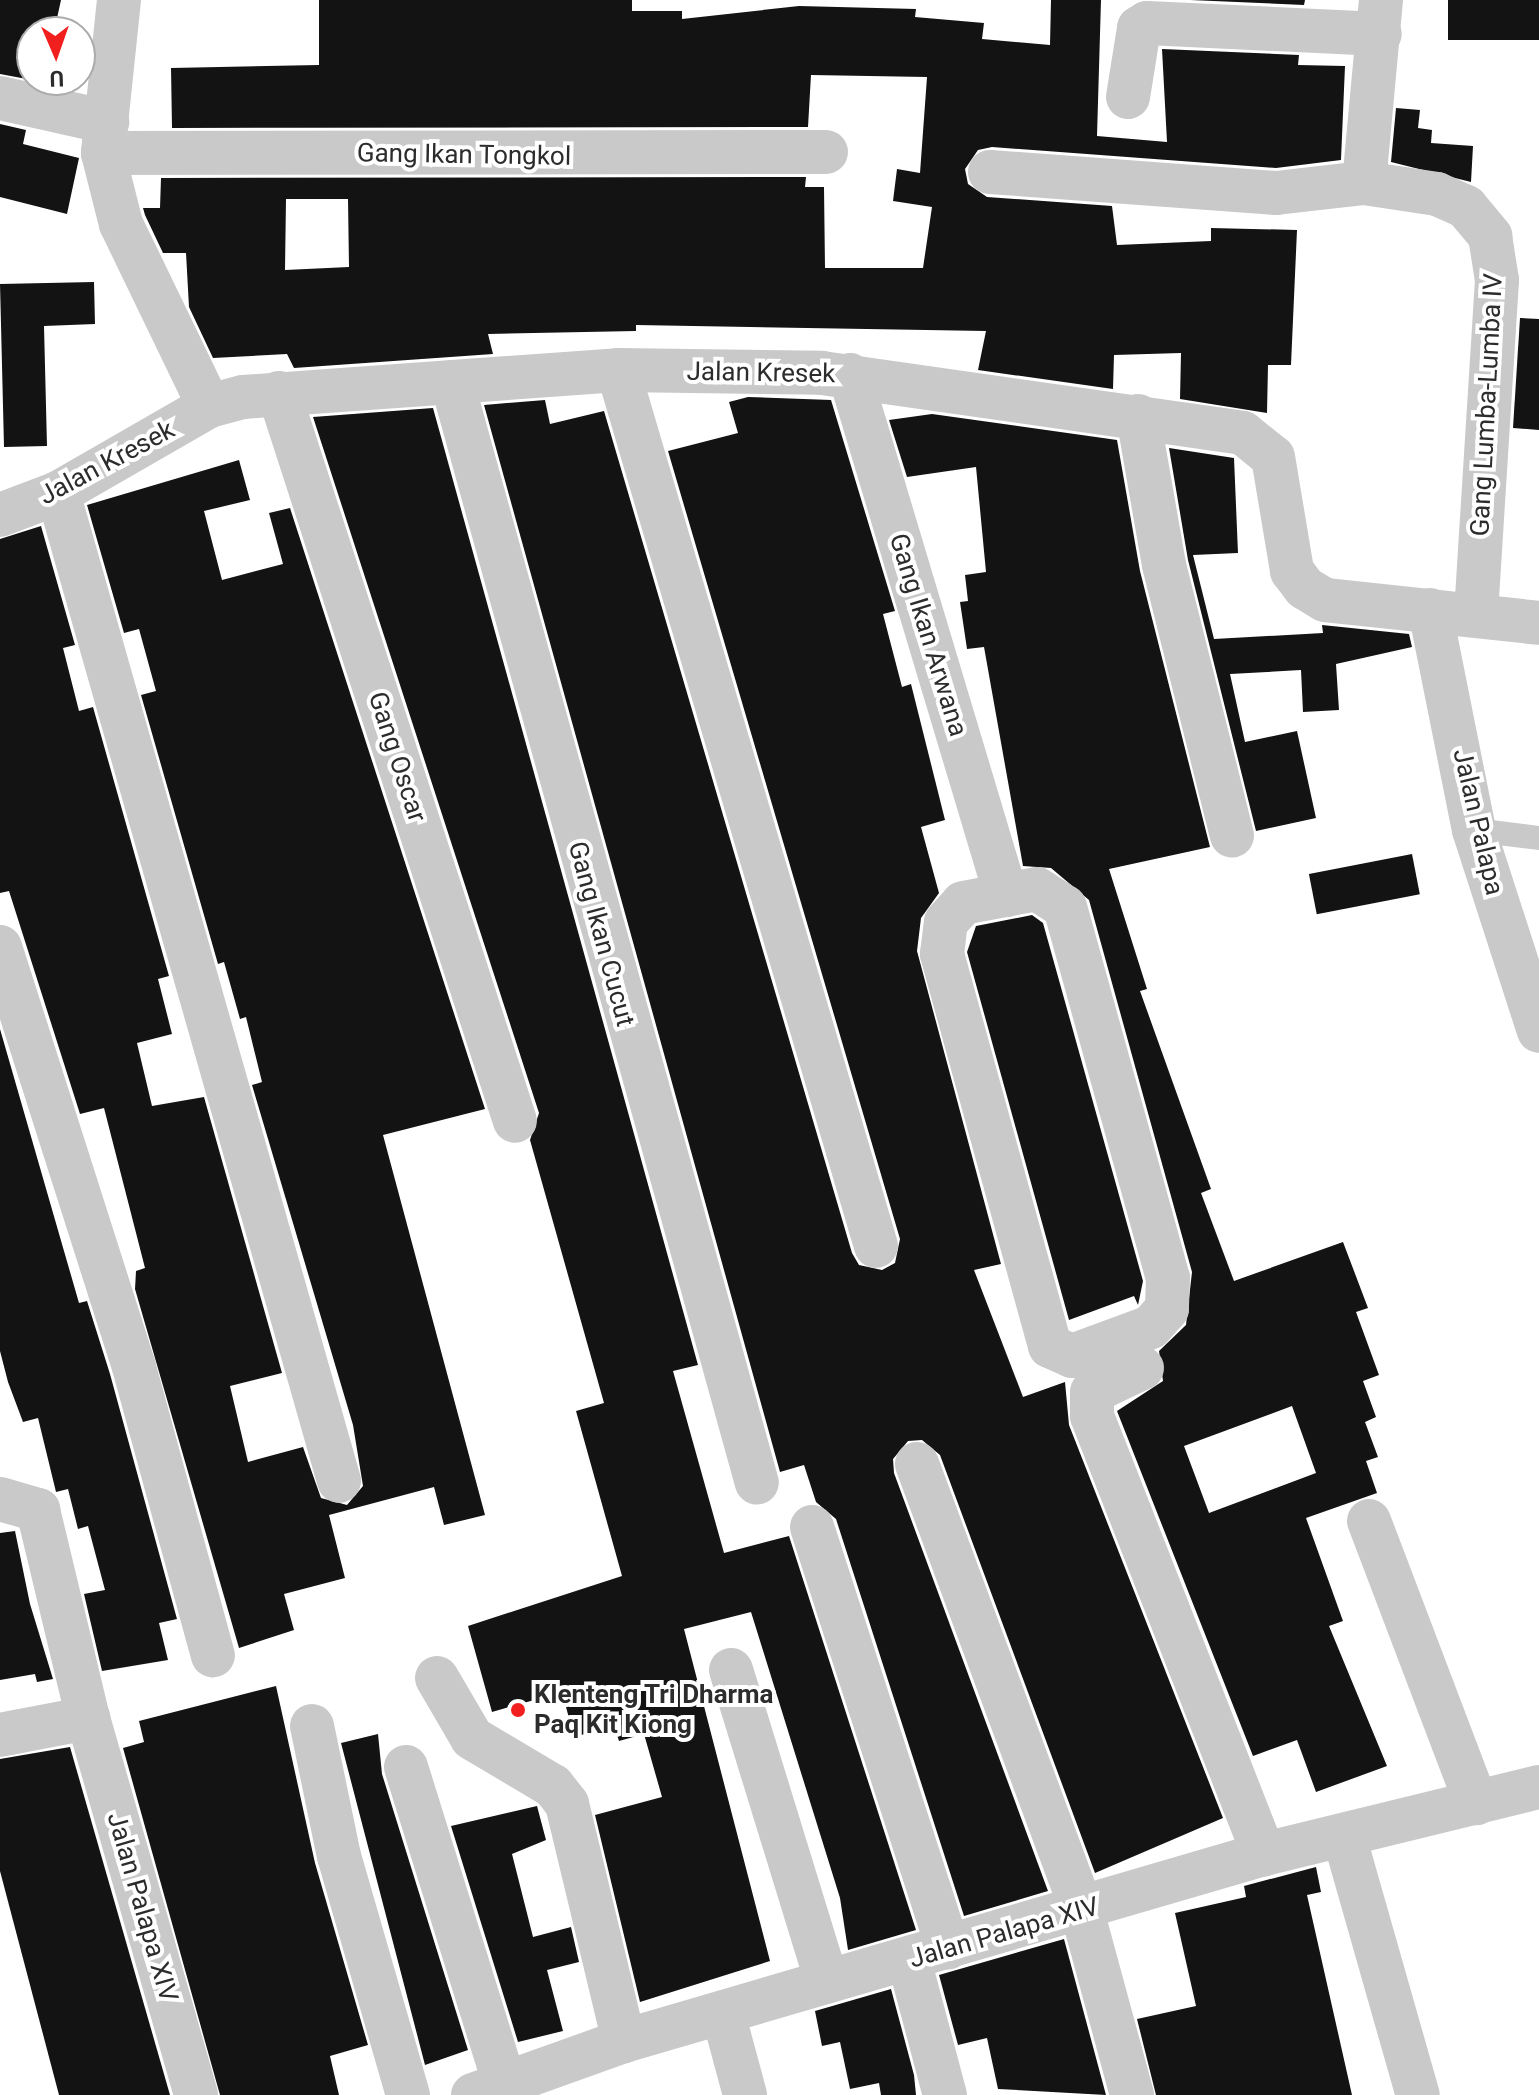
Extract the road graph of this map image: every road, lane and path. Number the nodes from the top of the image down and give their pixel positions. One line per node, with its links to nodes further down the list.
1 (119, 0): 5 (street)
2 (1381, 17): 3 (street); 8 (street)
3 (1128, 97)
4 (0, 98): 5 (street, Gang Ikan Tongkol)
5 (105, 138): 6 (street, Gang Ikan Tongkol); 13 (street)
6 (826, 152)
7 (990, 172): 8 (street, Gang Lumba-Lumba IV)
8 (1364, 183): 18 (street, Gang Lumba-Lumba IV)
9 (618, 370): 10 (street, Jalan Kresek); 11 (street, Jalan Kresek); 28 (street)
10 (850, 375): 14 (street, Jalan Kresek); 23 (street, Gang Ikan Arwana)
11 (452, 382): 12 (street, Jalan Kresek); 32 (street, Gang Ikan Cucut)
12 (279, 393): 13 (street, Jalan Kresek); 27 (street, Gang Oscar)
13 (209, 406): 15 (street, Jalan Kresek)
14 (1138, 416): 17 (street, Jalan Kresek); 21 (street)
15 (58, 493): 16 (street, Jalan Kresek); 31 (street)
16 (0, 515)
17 (1430, 610): 18 (street, Jalan Kresek); 20 (street, Jalan Palapa)
18 (1476, 612): 19 (street, Jalan Kresek)
19 (1539, 623)
20 (1474, 830): 22 (lane); 25 (street, Jalan Palapa)
21 (1232, 836)
22 (1539, 838)
23 (1006, 895): 23 (street)
24 (0, 947): 36 (street)
25 (1526, 951): 26 (street, Jalan Palapa)
26 (1539, 1031)
27 (515, 1121)
28 (876, 1246)
29 (1142, 1368): 46 (street)
30 (917, 1464): 47 (street)
31 (339, 1481)
32 (757, 1483)
33 (0, 1499): 39 (street, Jalan Palapa XIV)
34 (1369, 1521): 44 (street)
35 (812, 1527): 48 (street)
36 (213, 1655)
37 (731, 1670): 49 (street)
38 (437, 1678): 51 (street)
39 (88, 1718): 41 (street); 53 (street, Jalan Palapa XIV)
40 (312, 1726): 54 (street)
41 (0, 1735)
42 (406, 1767): 52 (street)
43 (1539, 1787): 44 (street, Jalan Palapa XIV)
44 (1476, 1803): 45 (street, Jalan Palapa XIV)
45 (1344, 1836): 46 (street, Jalan Palapa XIV); 58 (street)
46 (1264, 1854): 47 (street, Jalan Palapa XIV)
47 (1082, 1911): 48 (street, Jalan Palapa XIV); 57 (street)
48 (929, 1954): 49 (street, Jalan Palapa XIV); 56 (street)
49 (827, 1982): 50 (street, Jalan Palapa XIV)
50 (724, 2017): 51 (street, Jalan Palapa XIV); 55 (street)
51 (624, 2041): 52 (street, Jalan Palapa XIV)
52 (504, 2089)
53 (196, 2095)
54 (408, 2095)
55 (745, 2095)
56 (945, 2095)
57 (1132, 2095)
58 (1418, 2095)

